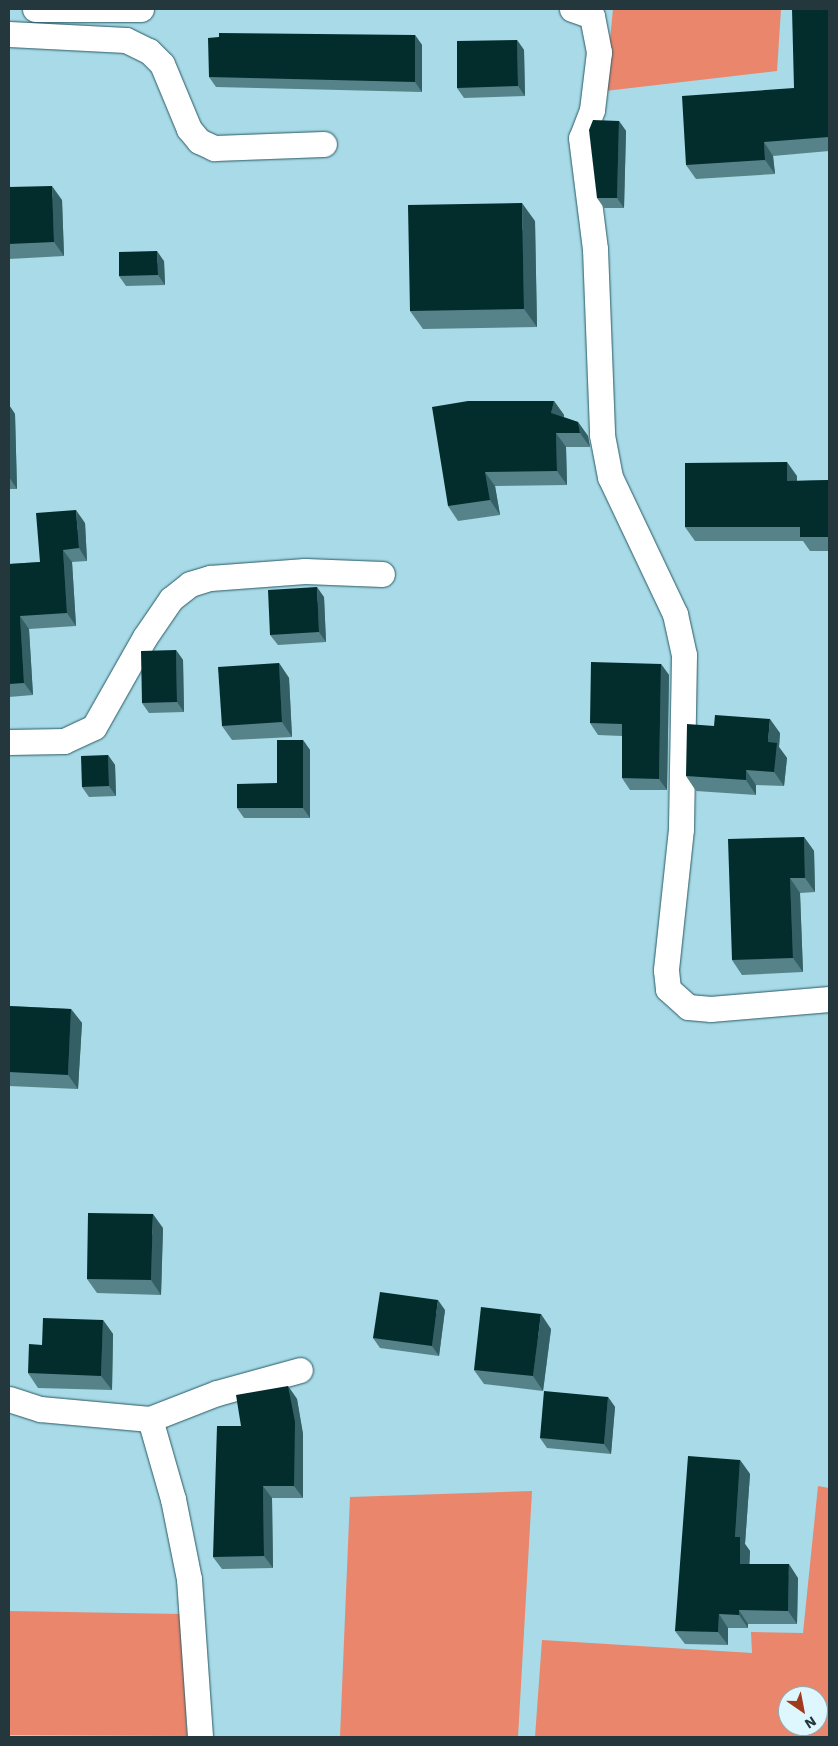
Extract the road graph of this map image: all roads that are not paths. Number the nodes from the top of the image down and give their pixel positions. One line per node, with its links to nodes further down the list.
1 (23, 9): 5 (street)
2 (35, 9): 3 (street)
3 (141, 9)
4 (572, 9): 9 (street)
5 (16, 34): 6 (street)
6 (324, 144)
7 (382, 574): 8 (street)
8 (9, 742)
9 (829, 999)
10 (300, 1370): 12 (street)
11 (9, 1399): 12 (street)
12 (150, 1420): 13 (street)
13 (200, 1737)

